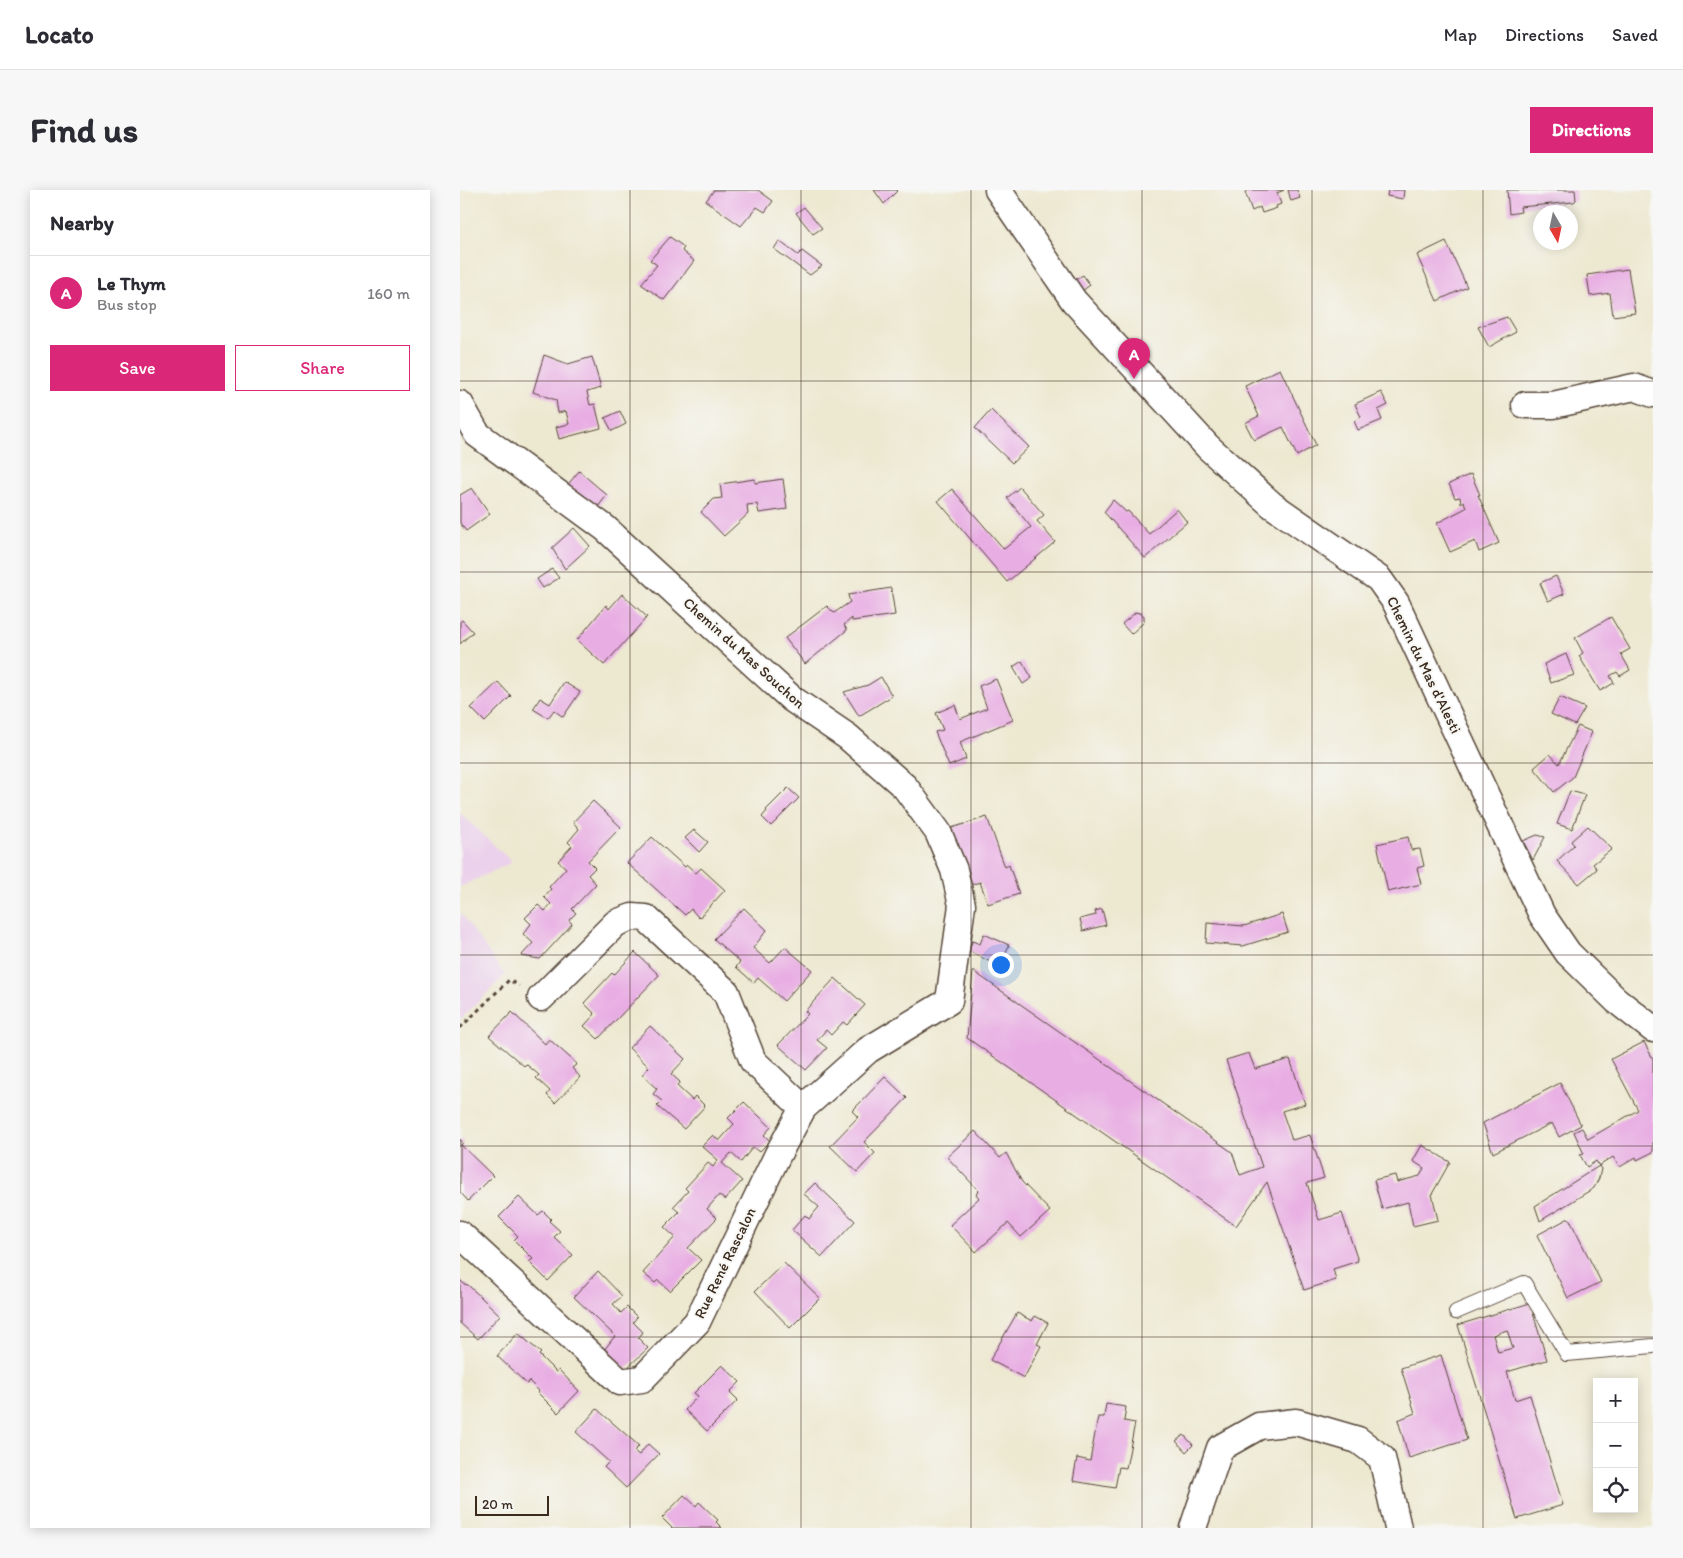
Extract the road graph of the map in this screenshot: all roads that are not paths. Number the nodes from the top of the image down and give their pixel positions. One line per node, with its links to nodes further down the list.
1 (998, 190): 7 (street, Chemin du Mas d'Alesti)
2 (1653, 394): 4 (street)
3 (460, 404): 6 (street, Chemin du Mas Souchon)
4 (1525, 405)
5 (542, 998): 8 (street)
6 (949, 1001): 8 (street, Rue René Rascalon)
7 (1653, 1029)
8 (803, 1108): 9 (street, Rue René Rascalon)
9 (460, 1234)
10 (1456, 1312): 11 (lane)
11 (1653, 1346)
12 (1193, 1528): 13 (street)
13 (1398, 1528)

